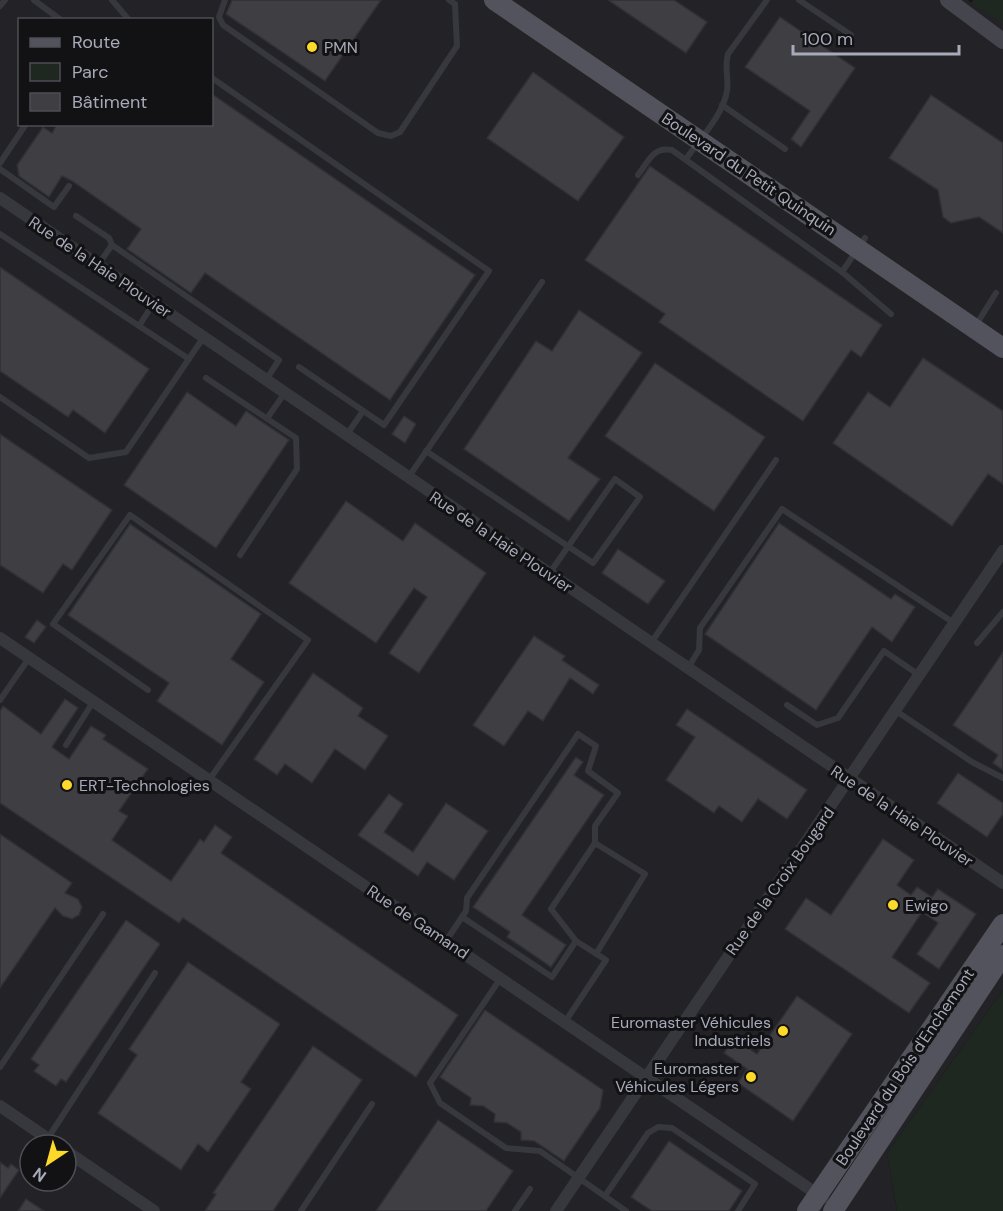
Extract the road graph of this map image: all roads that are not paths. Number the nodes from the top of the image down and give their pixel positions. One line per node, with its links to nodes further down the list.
1 (5, 0): 11 (lane)
2 (34, 0): 12 (lane)
3 (112, 0): 13 (lane)
4 (225, 0): 5 (lane)
5 (449, 0)
6 (494, 0): 19 (main road, Boulevard du Petit Quinquin)
7 (514, 0): 19 (main road, Boulevard du Petit Quinquin)
8 (767, 0): 17 (lane)
9 (799, 0): 14 (lane)
10 (948, 0): 15 (main road)
11 (0, 6)
12 (58, 18)
13 (127, 18)
14 (851, 35)
15 (1003, 41)
16 (213, 79): 49 (lane)
17 (722, 105): 19 (lane); 20 (lane)
18 (24, 126): 21 (lane)
19 (703, 135): 22 (lane); 30 (main road, Boulevard du Petit Quinquin)
20 (785, 148)
21 (2, 154): 23 (lane)
22 (686, 159): 25 (lane); 33 (lane)
23 (0, 163)
24 (0, 169): 26 (lane)
25 (638, 175)
26 (69, 186)
27 (0, 198): 32 (street, Rue de la Haie Plouvier)
28 (76, 216): 31 (lane)
29 (0, 234): 39 (lane)
30 (861, 243): 33 (lane); 38 (main road, Boulevard du Petit Quinquin)
31 (112, 244): 32 (lane); 46 (lane)
32 (98, 266): 36 (street, Rue de la Haie Plouvier)
33 (842, 272): 37 (lane)
34 (542, 282): 52 (lane)
35 (996, 293): 38 (lane)
36 (153, 304): 39 (lane); 41 (street, Rue de la Haie Plouvier)
37 (891, 314)
38 (977, 322): 40 (main road, Boulevard du Petit Quinquin); 42 (main road, Boulevard du Petit Quinquin)
39 (138, 326): 43 (lane)
40 (1003, 332)
41 (203, 338): 43 (lane); 46 (street, Rue de la Haie Plouvier)
42 (1003, 348)
43 (189, 359): 48 (lane)
44 (299, 367): 49 (lane)
45 (206, 378): 50 (lane)
46 (266, 381): 47 (street, Rue de la Haie Plouvier)
47 (284, 394): 50 (lane); 51 (street, Rue de la Haie Plouvier)
48 (0, 397)
49 (363, 411): 51 (lane)
50 (268, 417): 57 (lane)
51 (346, 436): 54 (street, Rue de la Haie Plouvier)
52 (426, 451): 54 (lane); 55 (lane)
53 (776, 460): 62 (lane)
54 (408, 478): 58 (street, Rue de la Haie Plouvier)
55 (568, 546): 55 (lane); 58 (lane)
56 (1003, 551): 60 (street, Rue de la Croix Bougard)
57 (240, 555)
58 (549, 574): 62 (street, Rue de la Haie Plouvier)
59 (1003, 612): 63 (lane)
60 (955, 623): 65 (lane); 66 (street, Rue de la Croix Bougard)
61 (0, 638): 64 (street, Rue de Gamand)
62 (651, 643): 65 (street, Rue de la Haie Plouvier)
63 (977, 643)
64 (29, 658): 68 (lane); 69 (street, Rue de Gamand)
65 (688, 668): 75 (street, Rue de la Haie Plouvier)
66 (920, 676): 70 (lane); 71 (street, Rue de la Croix Bougard)
67 (148, 690): 74 (lane)
68 (0, 700)
69 (94, 702): 72 (lane); 74 (street, Rue de Gamand)
70 (787, 705)
71 (896, 711): 73 (lane); 75 (street, Rue de la Croix Bougard)
72 (66, 744)
73 (1003, 778)
74 (209, 780): 81 (street, Rue de Gamand)
75 (850, 780): 77 (street, Rue de la Haie Plouvier); 89 (street, Rue de la Croix Bougard)
76 (595, 843): 79 (lane); 82 (lane); 83 (lane)
77 (1003, 883)
78 (104, 914): 88 (lane)
79 (462, 917): 81 (lane); 82 (lane)
80 (1003, 924): 99 (main road, Boulevard du Bois d'Enchemont)
81 (446, 941): 86 (street, Rue de Gamand)
82 (576, 941): 83 (lane)
83 (596, 954): 87 (lane)
84 (1003, 955): 101 (main road, Boulevard du Bois d'Enchemont)
85 (155, 973): 93 (lane)
86 (500, 978): 87 (street, Rue de Gamand); 95 (lane)
87 (565, 1022): 89 (street, Rue de Gamand)
88 (0, 1067)
89 (646, 1077): 95 (street, Rue de la Croix Bougard); 99 (street, Rue de Gamand)
90 (372, 1104): 103 (lane)
91 (0, 1106): 92 (street)
92 (39, 1133)
93 (57, 1133)
94 (78, 1159): 102 (street)
95 (578, 1178): 97 (lane); 105 (street, Rue de la Croix Bougard)
96 (530, 1189): 100 (lane)
97 (605, 1196): 98 (lane); 108 (lane)
98 (614, 1203): 106 (lane); 107 (lane)
99 (813, 1203): 101 (street, Rue de Gamand)
100 (517, 1209): 104 (lane)
101 (837, 1209)
102 (154, 1211)
103 (301, 1211)
104 (525, 1211)
105 (556, 1211)
106 (609, 1211)
107 (626, 1211)
108 (738, 1211)

